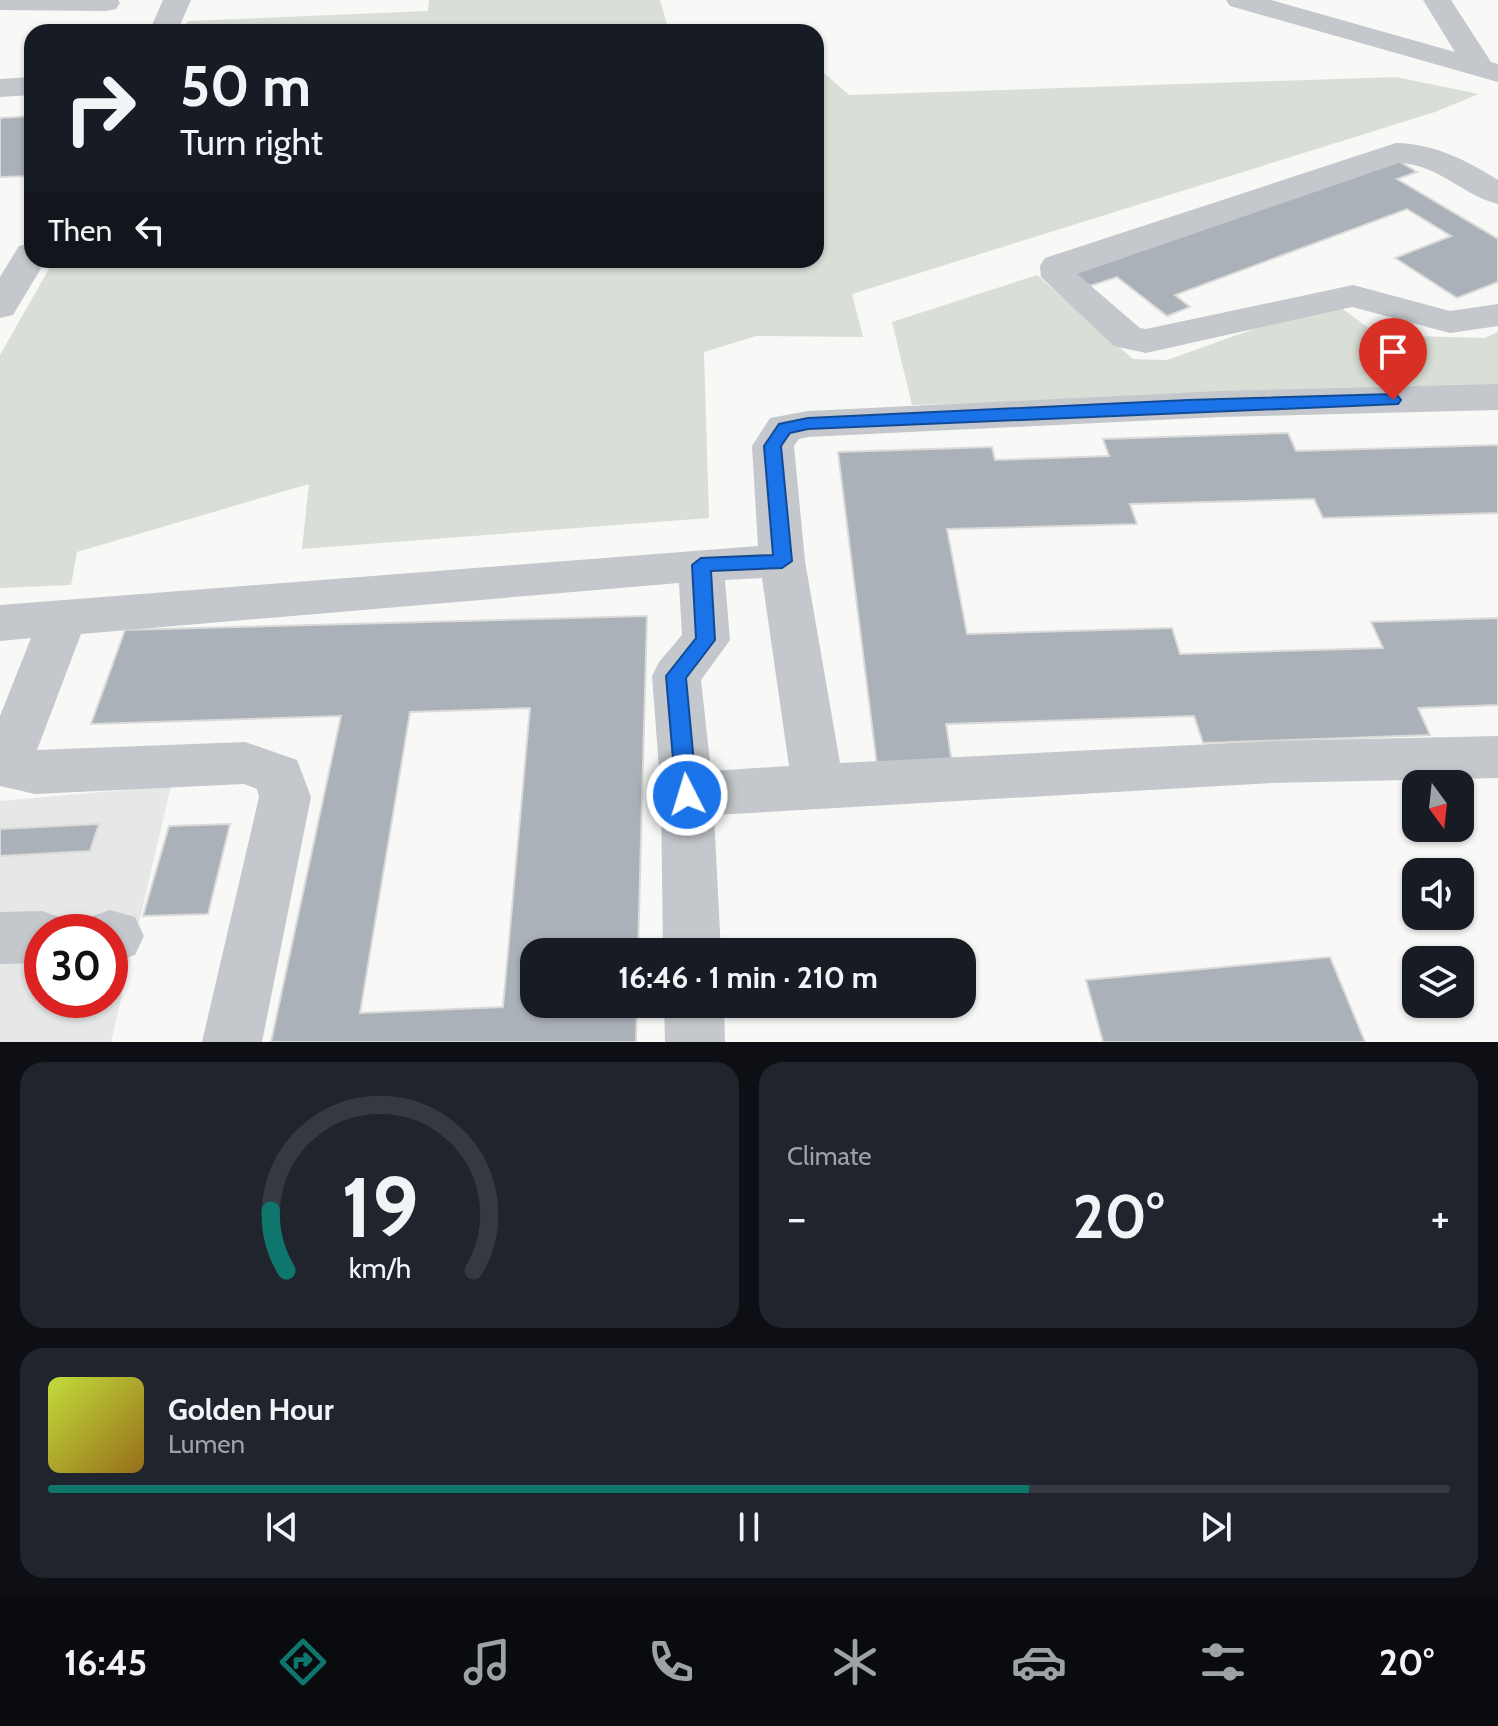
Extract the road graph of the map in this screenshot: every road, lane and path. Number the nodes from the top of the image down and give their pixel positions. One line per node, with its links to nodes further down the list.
1 (177, 0): 8 (street)
2 (1240, 0): 9 (street)
3 (1437, 0): 10 (street)
4 (0, 2): 6 (street)
5 (1366, 11): 9 (street)
6 (104, 13): 7 (street)
7 (0, 17)
8 (166, 24)
9 (1399, 44): 10 (street)
10 (1489, 71)
11 (24, 86): 12 (street)
12 (0, 88)
13 (1498, 194): 16 (street)
14 (24, 266): 15 (street)
15 (2, 299)
16 (1498, 315)
17 (1498, 397): 18 (street)
18 (782, 561): 19 (street); 23 (street)
19 (701, 565): 20 (street); 24 (street)
20 (63, 618): 21 (street); 29 (street)
21 (0, 623)
22 (1498, 757): 23 (street)
23 (818, 786): 24 (street)
24 (687, 795): 27 (street)
25 (24, 937): 26 (street)
26 (0, 938)
27 (692, 938)
28 (694, 1018): 30 (street)
29 (232, 1042)
30 (695, 1042)

